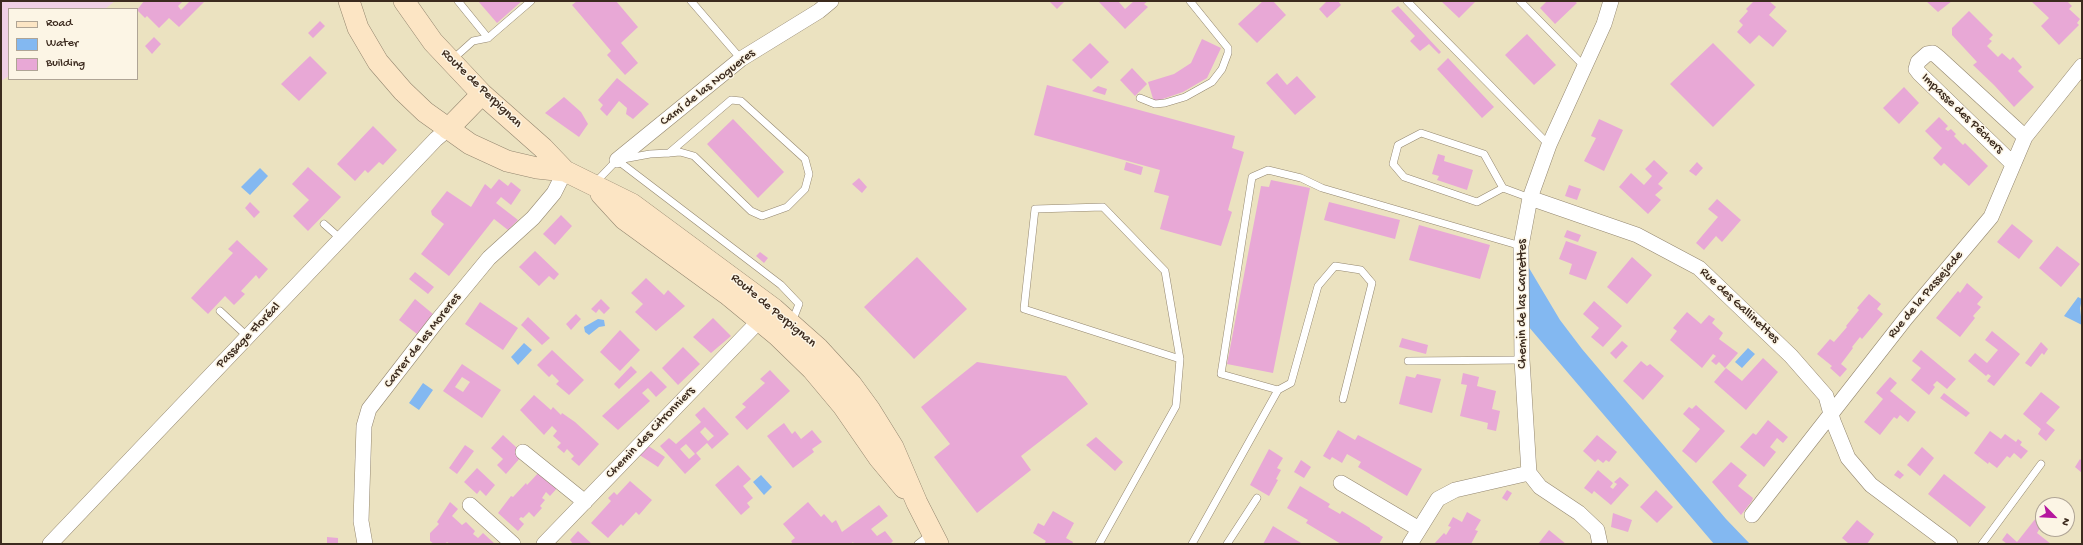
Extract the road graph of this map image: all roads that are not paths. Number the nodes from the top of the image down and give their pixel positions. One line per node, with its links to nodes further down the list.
1 (349, 1): 18 (main road, Route de Perpignan)
2 (404, 1): 13 (main road, Route de Perpignan)
3 (458, 1): 11 (lane)
4 (531, 1): 11 (lane)
5 (691, 1): 12 (lane)
6 (830, 1): 12 (street, Camí de las Nogueres)
7 (1190, 1): 17 (lane)
8 (1407, 1): 20 (lane)
9 (1520, 1): 15 (lane)
10 (1611, 1): 15 (street, Chemin de las Carrettes)
11 (488, 38): 13 (lane)
12 (741, 59): 22 (street, Camí de las Nogueres)
13 (451, 61): 16 (main road, Route de Perpignan)
14 (2082, 66): 19 (street, Rue de la Passejade)
15 (1585, 67): 20 (street, Chemin de las Carrettes)
16 (482, 94): 18 (main road); 24 (main road, Route de Perpignan)
17 (1140, 98)
18 (448, 129): 24 (main road, Route de Perpignan); 29 (street, Passage Floréal)
19 (2025, 137): 23 (street, Rue de la Passejade); 23 (street, Impasse des Pêchers)
20 (1549, 145): 27 (street, Chemin de las Carrettes)
21 (669, 153): 21 (lane); 22 (lane)
22 (617, 160): 25 (lane, Camí de las Nogueres); 33 (lane)
23 (2013, 164): 40 (street, Rue de la Passejade)
24 (565, 171): 25 (main road, Route de Perpignan); 53 (street, Carrer de les Moreres)
25 (592, 185): 32 (main road, Route de Perpignan); 33 (main road, Route de Perpignan)
26 (1502, 188): 26 (lane); 27 (lane)
27 (1530, 198): 30 (street, Chemin de las Carrettes); 40 (street, Rue des Gallinettes)
28 (324, 224): 29 (lane)
29 (341, 239): 34 (street, Passage Floréal)
30 (1521, 246): 36 (street, Chemin de las Carrettes); 38 (lane)
31 (220, 311): 34 (lane)
32 (759, 321): 46 (street, Chemin des Citronniers); 47 (main road, Route de Perpignan)
33 (791, 323): 47 (main road, Route de Perpignan)
34 (248, 337): 52 (street, Passage Floréal)
35 (1180, 359): 35 (lane); 56 (lane)
36 (1522, 360): 37 (lane); 43 (street, Chemin de las Carrettes)
37 (1408, 361)
38 (1278, 390): 39 (lane); 57 (lane)
39 (1344, 399)
40 (1831, 413): 49 (street, Rue de la Passejade); 61 (street, Rue des Gallinettes)
41 (523, 452): 46 (street)
42 (2041, 464): 62 (lane)
43 (1529, 473): 50 (street); 60 (street)
44 (1341, 483): 50 (street)
45 (1257, 498): 58 (lane)
46 (585, 502): 55 (street, Chemin des Citronniers)
47 (917, 503): 51 (main road, Route de Perpignan)
48 (470, 505): 54 (street)
49 (1752, 515)
50 (1419, 529): 59 (street)
51 (929, 540)
52 (50, 544)
53 (365, 544)
54 (513, 544)
55 (544, 544)
56 (1100, 544)
57 (1192, 544)
58 (1227, 544)
59 (1410, 544)
60 (1600, 544)
61 (1950, 544)
62 (1982, 544)

